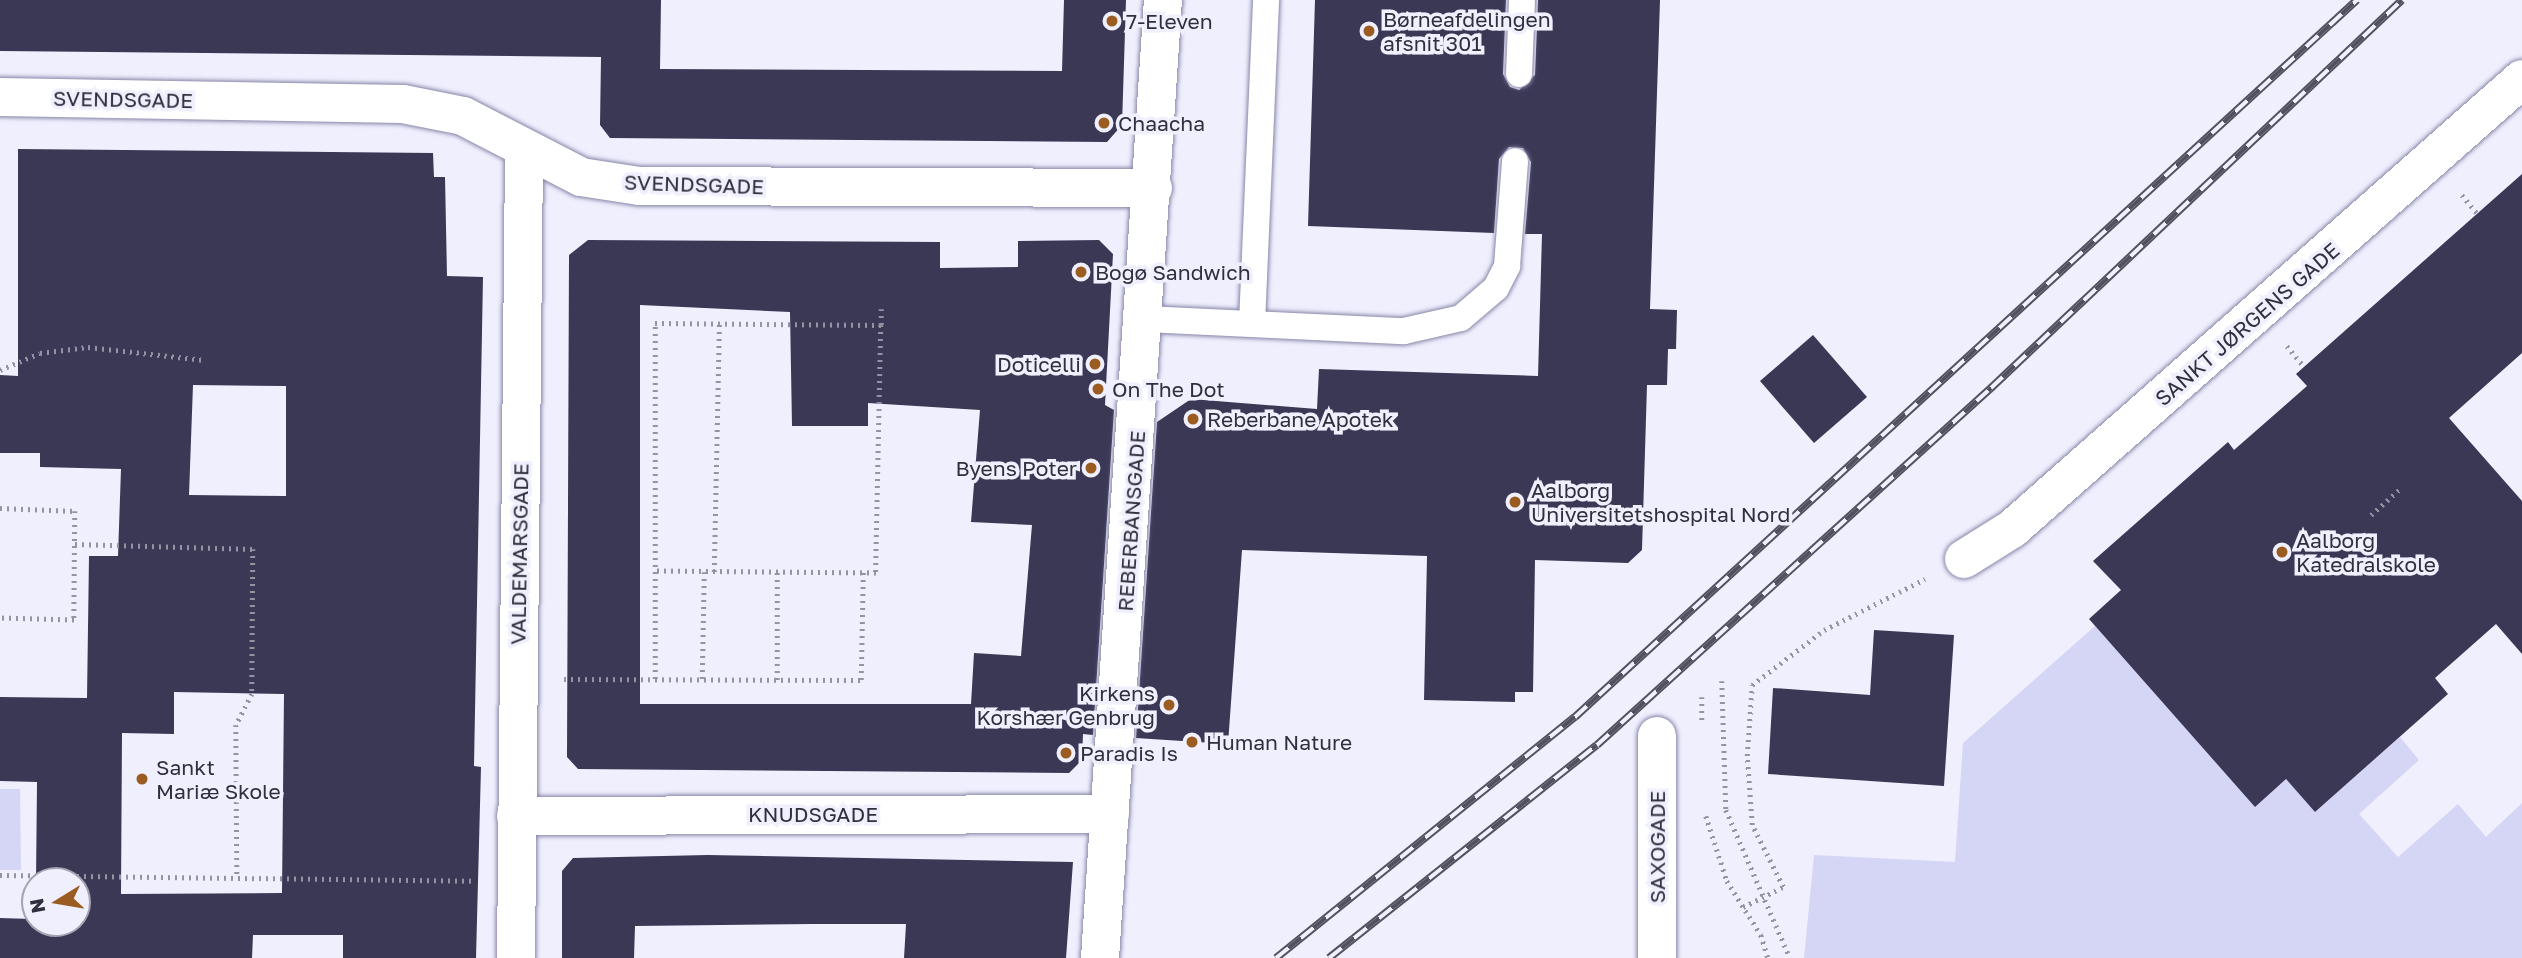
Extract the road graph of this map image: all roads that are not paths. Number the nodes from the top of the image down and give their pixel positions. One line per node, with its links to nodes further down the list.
1 (1163, 0): 9 (street, REBERBANSGADE)
2 (1266, 0): 11 (lane)
3 (1522, 0): 4 (lane)
4 (1519, 74)
5 (2522, 79): 12 (street, SANKT JØRGENS GADE)
6 (0, 97): 7 (street, SVENDSGADE)
7 (524, 149): 9 (street, SVENDSGADE); 15 (street, VALDEMARSGADE)
8 (1515, 161): 11 (lane)
9 (1153, 188): 10 (street, REBERBANSGADE)
10 (1145, 319): 11 (lane); 14 (street, REBERBANSGADE)
11 (1252, 323)
12 (1964, 559)
13 (1657, 736): 18 (street, SAXOGADE)
14 (1110, 814): 15 (street, KNUDSGADE); 17 (street, REBERBANSGADE)
15 (516, 816): 16 (street, VALDEMARSGADE)
16 (516, 958)
17 (1100, 958)
18 (1657, 958)

